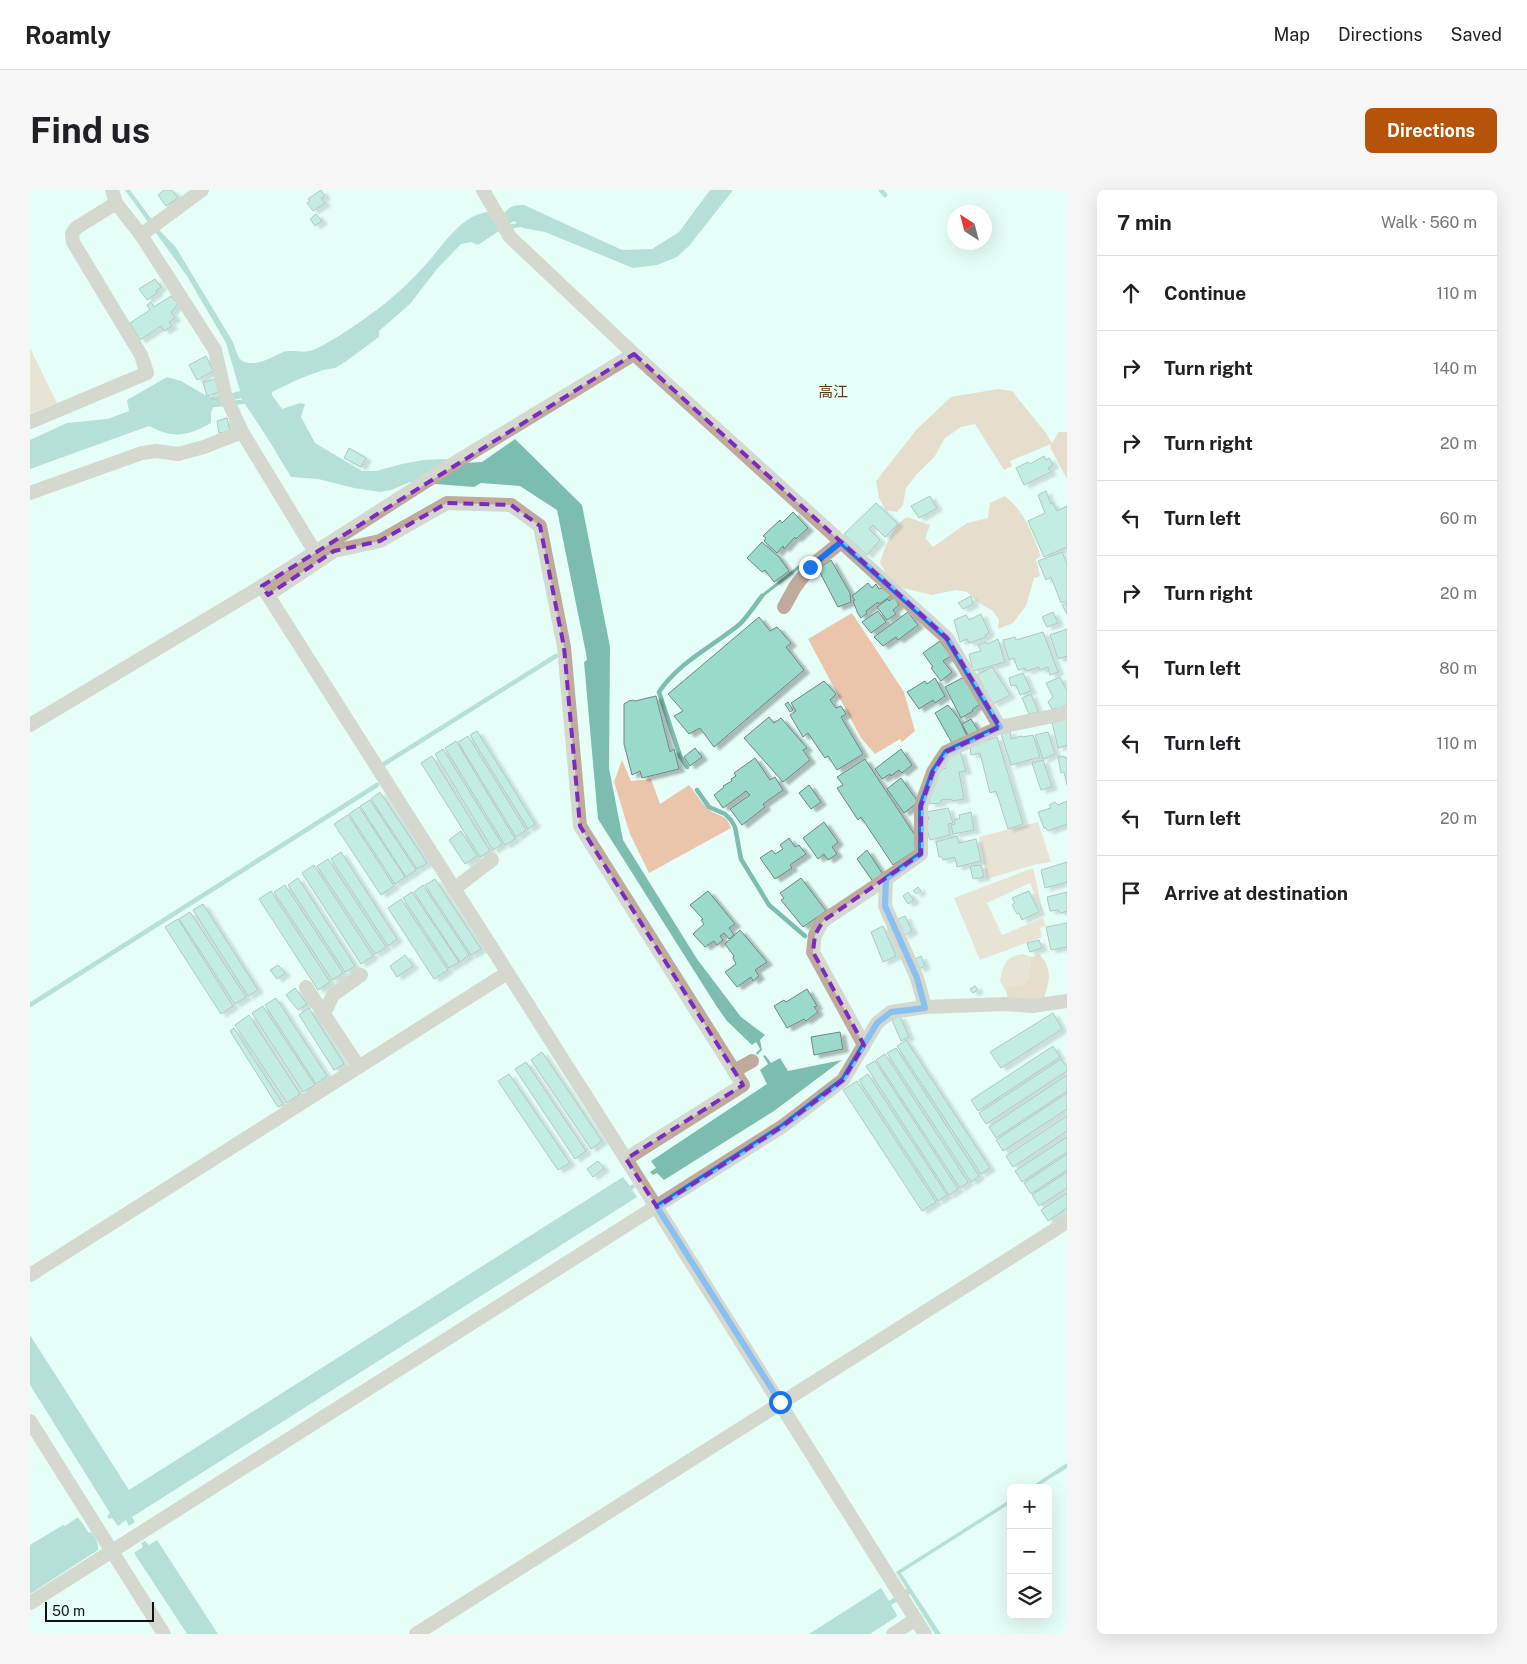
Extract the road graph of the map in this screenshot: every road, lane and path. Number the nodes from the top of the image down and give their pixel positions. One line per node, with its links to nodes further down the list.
1 (202, 190): 4 (street)
2 (483, 190): 5 (street)
3 (114, 196): 4 (street); 6 (street)
4 (141, 235): 7 (street)
5 (634, 354): 9 (street); 10 (street)
6 (30, 422)
7 (242, 432): 8 (street); 10 (street)
8 (30, 494)
9 (841, 542): 12 (street); 15 (street)
10 (315, 552): 11 (street)
11 (265, 590): 14 (street); 18 (street); 28 (street)
12 (784, 607)
13 (1067, 712): 15 (street)
14 (30, 725)
15 (1000, 727): 17 (street)
16 (492, 860): 18 (street)
17 (886, 879): 23 (street); 25 (street)
18 (454, 889): 19 (street)
19 (507, 973): 27 (street); 29 (street)
20 (361, 974): 24 (street)
21 (306, 987): 24 (street)
22 (1067, 1001): 23 (street)
23 (925, 1008): 25 (street)
24 (324, 1014): 27 (street)
25 (864, 1045): 30 (street)
26 (752, 1061): 28 (street)
27 (358, 1068): 32 (street)
28 (734, 1071): 29 (street)
29 (626, 1159): 30 (street)
30 (657, 1207): 33 (street); 35 (street)
31 (1067, 1222): 33 (street)
32 (30, 1275)
33 (780, 1402): 37 (street); 39 (street)
34 (30, 1421): 35 (street)
35 (112, 1551): 36 (street); 38 (street)
36 (30, 1603)
37 (916, 1619): 40 (street); 41 (street)
38 (164, 1634)
39 (416, 1634)
40 (893, 1634)
41 (925, 1634)

